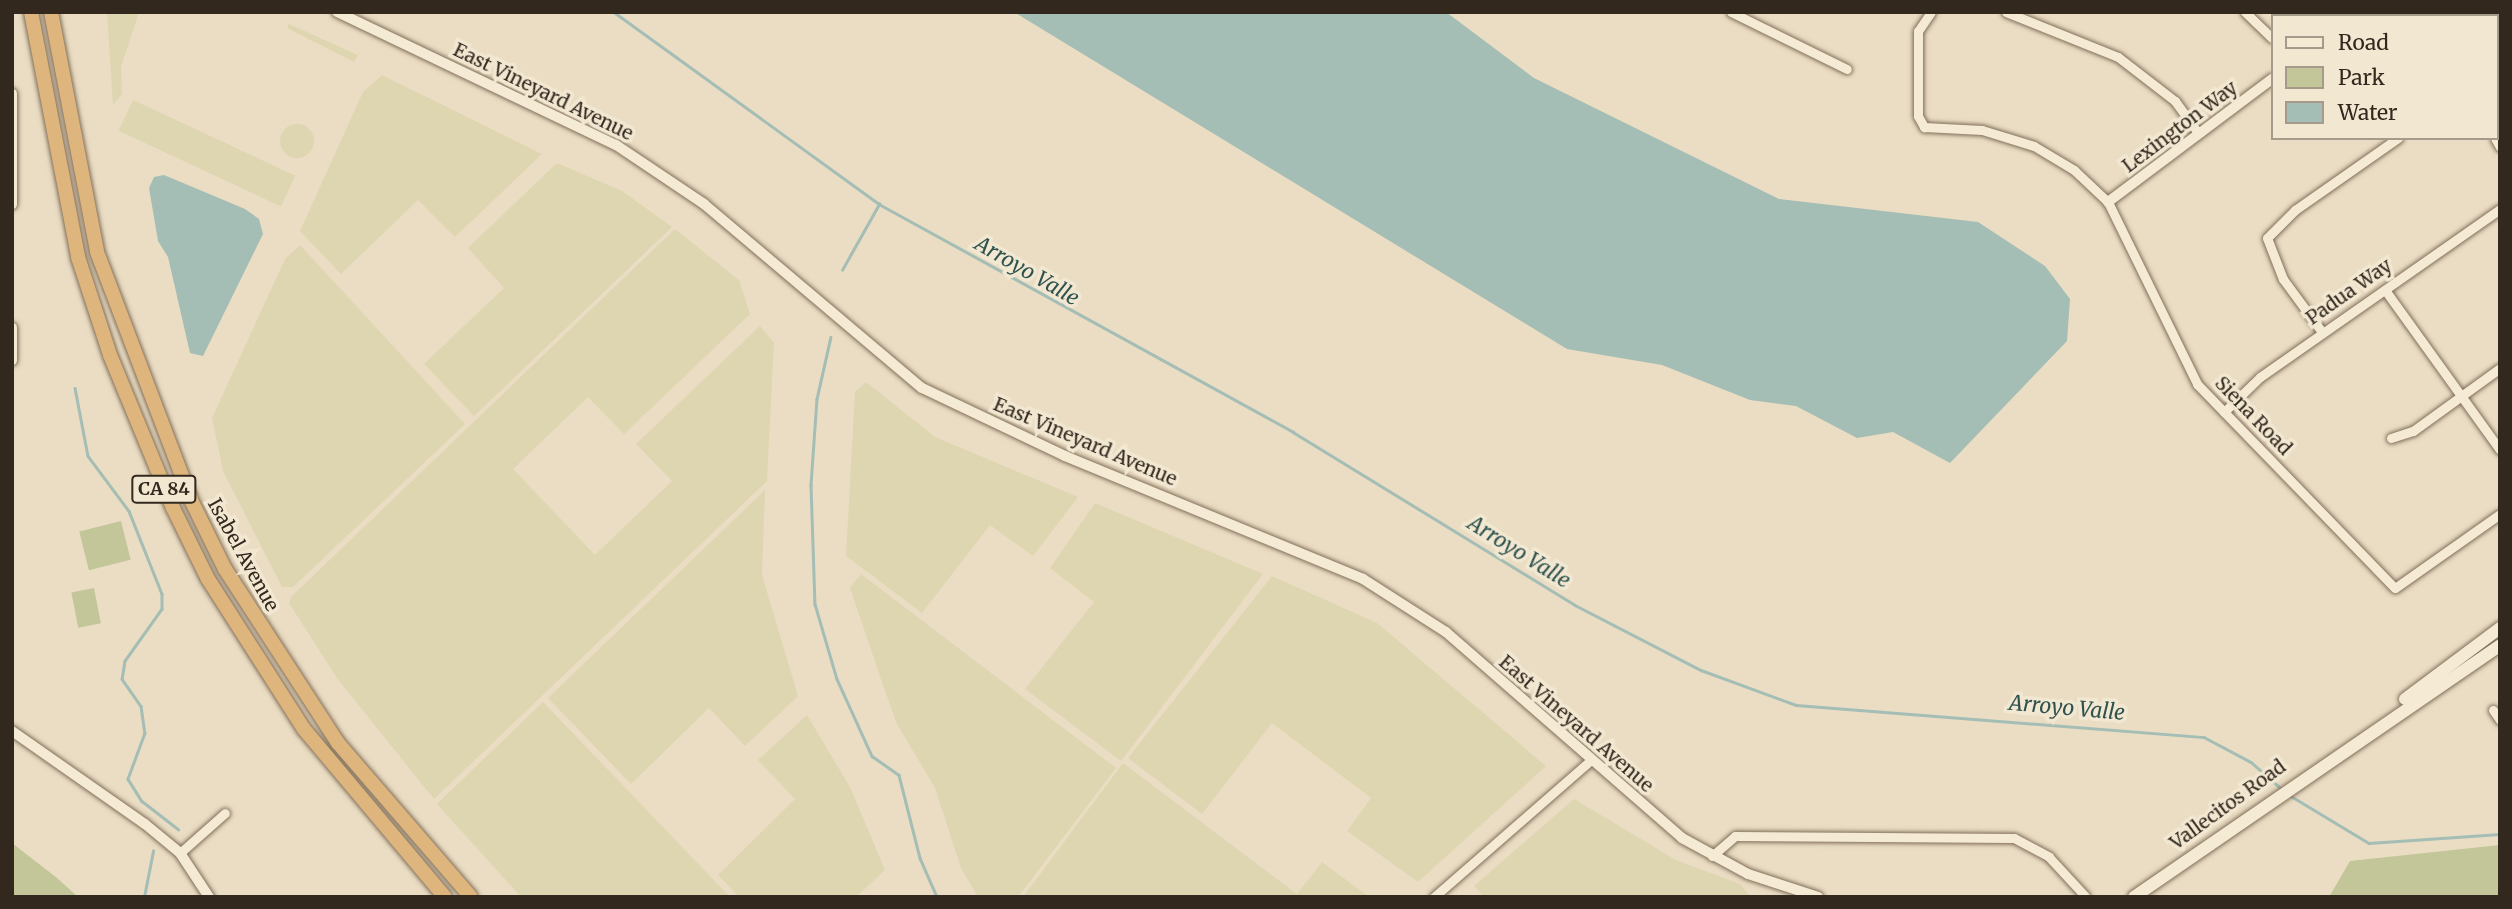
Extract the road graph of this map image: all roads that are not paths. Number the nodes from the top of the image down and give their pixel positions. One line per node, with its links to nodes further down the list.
1 (31, 12): 41 (highway, Isabel Avenue / CA 84)
2 (40, 12): 13 (highway)
3 (51, 12): 13 (highway, Isabel Avenue / CA 84)
4 (337, 12): 35 (street, East Vineyard Avenue)
5 (1731, 12): 10 (street)
6 (1931, 12): 16 (street)
7 (2006, 12): 14 (street)
8 (2245, 12): 9 (street)
9 (2270, 36)
10 (1847, 69)
11 (2270, 80): 14 (street, Lexington Way)
12 (12, 93): 17 (street)
13 (68, 118): 42 (highway, Isabel Avenue / CA 84)
14 (2198, 133): 16 (street, Lexington Way)
15 (2395, 140): 21 (street)
16 (2108, 202): 25 (street, Siena Road)
17 (12, 205)
18 (2500, 209): 19 (street, Padua Way)
19 (2385, 290): 21 (street, Padua Way); 24 (street)
20 (12, 327): 22 (street)
21 (2322, 332): 25 (street, Padua Way)
22 (12, 360)
23 (2500, 368): 24 (street)
24 (2462, 398): 26 (street); 27 (street)
25 (2224, 412): 28 (street, Siena Road)
26 (2391, 438)
27 (2500, 450)
28 (2500, 514)
29 (2500, 628): 34 (main road, Vallecitos Road)
30 (2500, 645): 34 (main road, Vallecitos Road)
31 (2493, 710): 32 (street)
32 (2500, 720)
33 (12, 731): 37 (street)
34 (2346, 746): 45 (main road, Vallecitos Road)
35 (1590, 761): 38 (street, East Vineyard Avenue); 43 (street)
36 (225, 813): 37 (street)
37 (180, 853): 40 (street)
38 (1712, 856): 39 (street); 44 (street, East Vineyard Avenue)
39 (2085, 896)
40 (209, 897)
41 (445, 897)
42 (471, 897)
43 (1434, 897)
44 (1818, 897)
45 (2134, 897)

